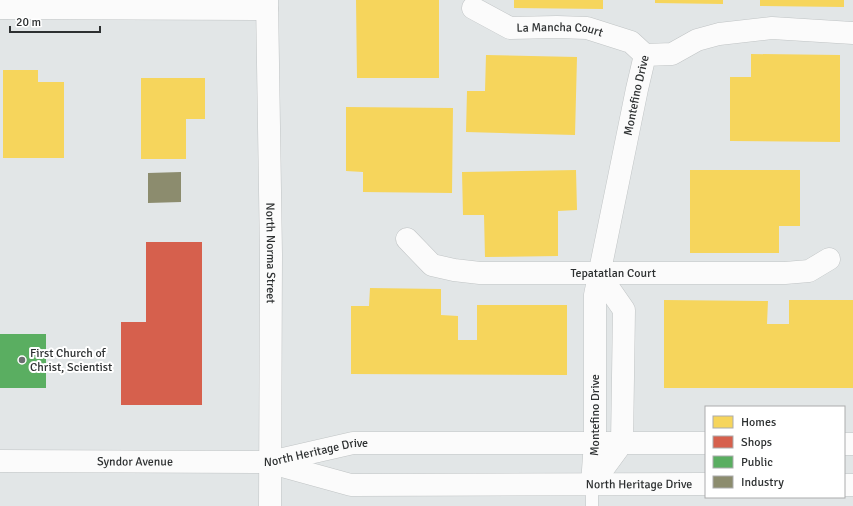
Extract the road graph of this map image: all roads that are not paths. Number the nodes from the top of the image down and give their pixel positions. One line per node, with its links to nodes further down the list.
1 (267, 4): 2 (street); 13 (street, North Norma Street)
2 (0, 8)
3 (473, 8): 5 (street, La Mancha Court)
4 (853, 33): 5 (street, Montefino Drive)
5 (645, 55): 8 (street, Montefino Drive)
6 (407, 239): 8 (street, Tepatatlan Court)
7 (829, 259): 8 (street, Tepatatlan Court)
8 (599, 274): 9 (street, Montefino Drive); 10 (street)
9 (595, 442): 10 (street, North Heritage Drive); 13 (street, North Heritage Drive); 14 (street, Montefino Drive)
10 (622, 443): 11 (street, North Heritage Drive); 14 (street, Montefino Drive)
11 (705, 443)
12 (0, 461): 13 (street, Syndor Avenue)
13 (270, 462): 14 (street, North Heritage Drive); 16 (street, North Norma Street)
14 (592, 484): 15 (street, North Heritage Drive); 17 (lane, Montefino Drive)
15 (705, 484)
16 (270, 506)
17 (592, 506)

